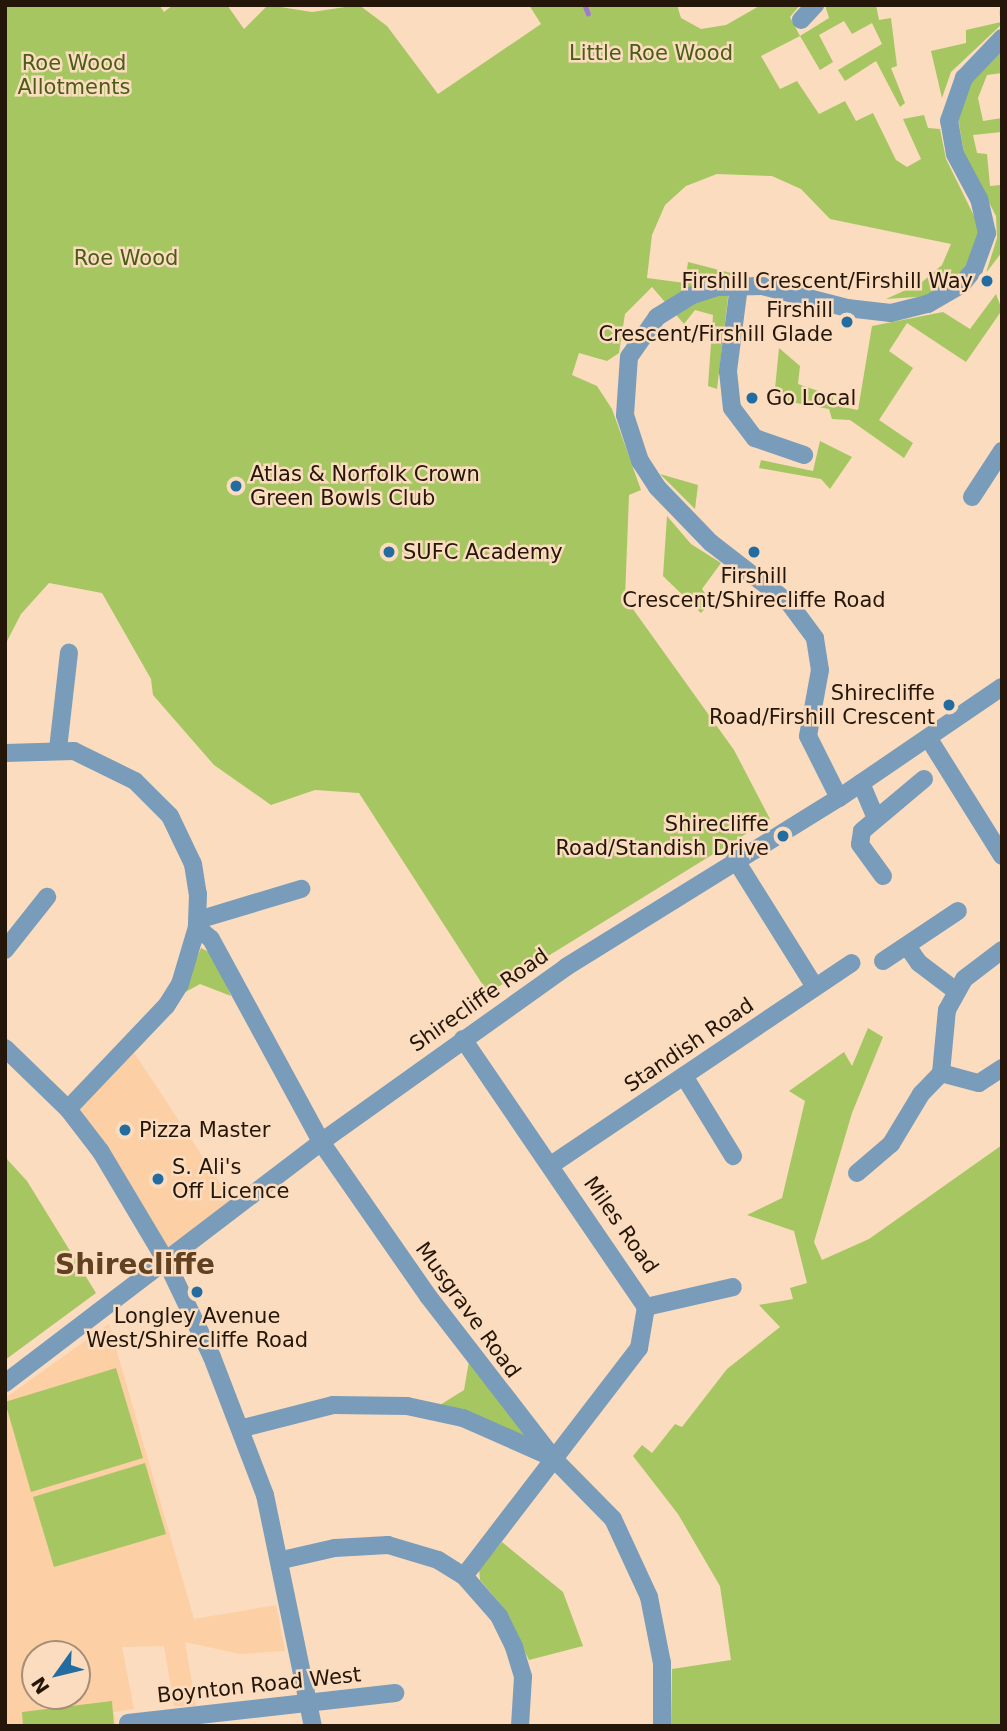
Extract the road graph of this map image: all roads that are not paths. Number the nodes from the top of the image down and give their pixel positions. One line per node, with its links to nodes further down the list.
1 (815, 5): 2 (street)
2 (801, 20)
3 (1002, 38): 4 (street)
4 (739, 286): 6 (street); 15 (street)
5 (1002, 451): 7 (street)
6 (804, 455)
7 (972, 497)
8 (69, 653): 11 (street)
9 (1002, 687): 10 (street, Shirecliffe Road)
10 (929, 739): 14 (street, Shirecliffe Road); 17 (street)
11 (58, 749): 12 (street); 23 (street)
12 (5, 753)
13 (924, 779): 16 (street)
14 (861, 783): 15 (street, Shirecliffe Road); 16 (street)
15 (839, 798): 18 (street, Shirecliffe Road)
16 (876, 818): 19 (street)
17 (1002, 856)
18 (735, 859): 29 (street); 31 (street, Shirecliffe Road)
19 (883, 876)
20 (302, 888): 23 (street)
21 (47, 897): 25 (street)
22 (958, 911): 24 (street)
23 (198, 924): 36 (street); 37 (street, Musgrave Road)
24 (907, 946): 27 (street); 30 (street)
25 (5, 950)
26 (1002, 950): 30 (street)
27 (883, 961)
28 (852, 963): 29 (street, Standish Road)
29 (815, 987): 35 (street, Standish Road)
30 (956, 991): 34 (street)
31 (463, 1039): 37 (street, Shirecliffe Road); 39 (street, Miles Road)
32 (5, 1048): 36 (street)
33 (1002, 1068): 34 (street)
34 (941, 1073): 40 (street)
35 (684, 1076): 38 (street); 39 (street, Standish Road)
36 (68, 1109): 41 (street)
37 (321, 1142): 41 (street, Shirecliffe Road); 45 (street, Musgrave Road)
38 (733, 1156)
39 (551, 1165): 43 (street, Miles Road)
40 (857, 1173)
41 (166, 1261): 44 (street, Shirecliffe Road); 46 (street)
42 (733, 1287): 43 (street)
43 (646, 1307): 48 (street, Miles Road)
44 (5, 1383)
45 (511, 1405): 47 (street); 48 (street, Musgrave Road)
46 (243, 1428): 47 (street); 49 (street)
47 (493, 1430): 48 (street)
48 (554, 1459): 50 (street, Miles Road); 56 (street, Musgrave Road)
49 (282, 1560): 50 (street); 52 (street)
50 (464, 1576): 55 (street)
51 (395, 1693): 52 (street, Boynton Road West)
52 (310, 1703): 53 (street, Boynton Road West); 54 (street)
53 (128, 1723)
54 (313, 1726)
55 (520, 1726)
56 (662, 1726)

